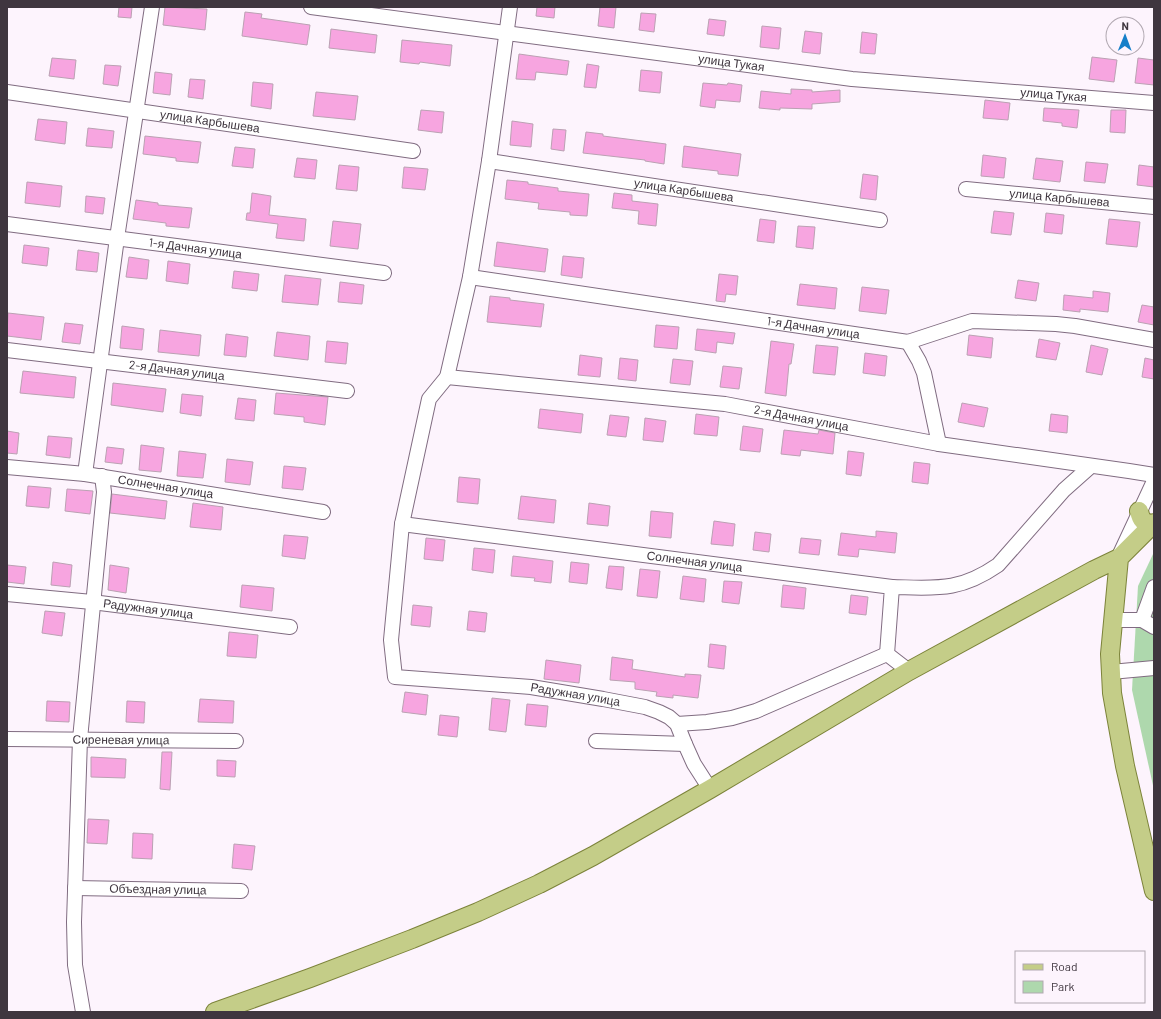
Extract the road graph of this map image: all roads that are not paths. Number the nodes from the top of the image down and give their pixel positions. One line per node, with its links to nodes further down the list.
1 (152, 7): 7 (street)
2 (311, 7): 4 (street, улица Тукая)
3 (510, 7): 4 (street)
4 (506, 33): 6 (street, улица Тукая); 9 (street)
5 (7, 92): 7 (street, улица Карбышева)
6 (1154, 103)
7 (136, 110): 8 (street, улица Карбышева); 14 (street)
8 (413, 151)
9 (489, 161): 12 (street, улица Карбышева); 16 (street)
10 (966, 189): 11 (street, улица Карбышева)
11 (1154, 206)
12 (880, 220)
13 (7, 224): 14 (street, 1-я Дачная улица)
14 (117, 238): 15 (street, 1-я Дачная улица); 20 (street)
15 (384, 273)
16 (470, 277): 18 (street, 1-я Дачная улица); 21 (street)
17 (1154, 340): 18 (street, 1-я Дачная улица)
18 (908, 342): 23 (street)
19 (7, 350): 20 (street, 2-я Дачная улица)
20 (100, 361): 22 (street, 2-я Дачная улица); 26 (street)
21 (447, 377): 23 (street, 2-я Дачная улица); 33 (street)
22 (347, 391)
23 (939, 444): 24 (street, 2-я Дачная улица)
24 (1091, 466): 27 (street, 2-я Дачная улица); 35 (street, Солнечная улица)
25 (7, 467): 26 (street, Солнечная улица)
26 (85, 474): 28 (street, Солнечная улица)
27 (1154, 475)
28 (102, 476): 31 (street, Солнечная улица); 38 (street)
29 (1154, 481): 30 (street)
30 (1140, 511): 32 (main road); 34 (street)
31 (323, 512)
32 (1153, 523): 34 (main road)
33 (402, 524): 35 (street, Солнечная улица); 48 (street, Радужная улица)
34 (1119, 558): 40 (main road); 46 (main road)
35 (892, 587): 44 (street)
36 (1154, 587): 39 (street)
37 (7, 594): 38 (street, Радужная улица)
38 (92, 602): 42 (street, Радужная улица); 50 (street)
39 (1151, 602): 41 (street)
40 (1113, 620): 41 (street); 47 (main road)
41 (1142, 620): 43 (street)
42 (290, 627)
43 (1154, 627)
44 (887, 654): 46 (street); 48 (street)
45 (1154, 668): 47 (street)
46 (909, 672): 54 (main road)
47 (1111, 672): 57 (main road)
48 (677, 724): 53 (street)
49 (7, 739): 50 (street, Сиреневая улица)
50 (80, 739): 51 (street, Сиреневая улица); 55 (street)
51 (236, 741)
52 (596, 742): 53 (street)
53 (684, 744): 54 (street)
54 (710, 789): 59 (main road)
55 (75, 888): 56 (street, Объездная улица); 58 (street)
56 (241, 891)
57 (1154, 891)
58 (83, 1012)
59 (215, 1012)

